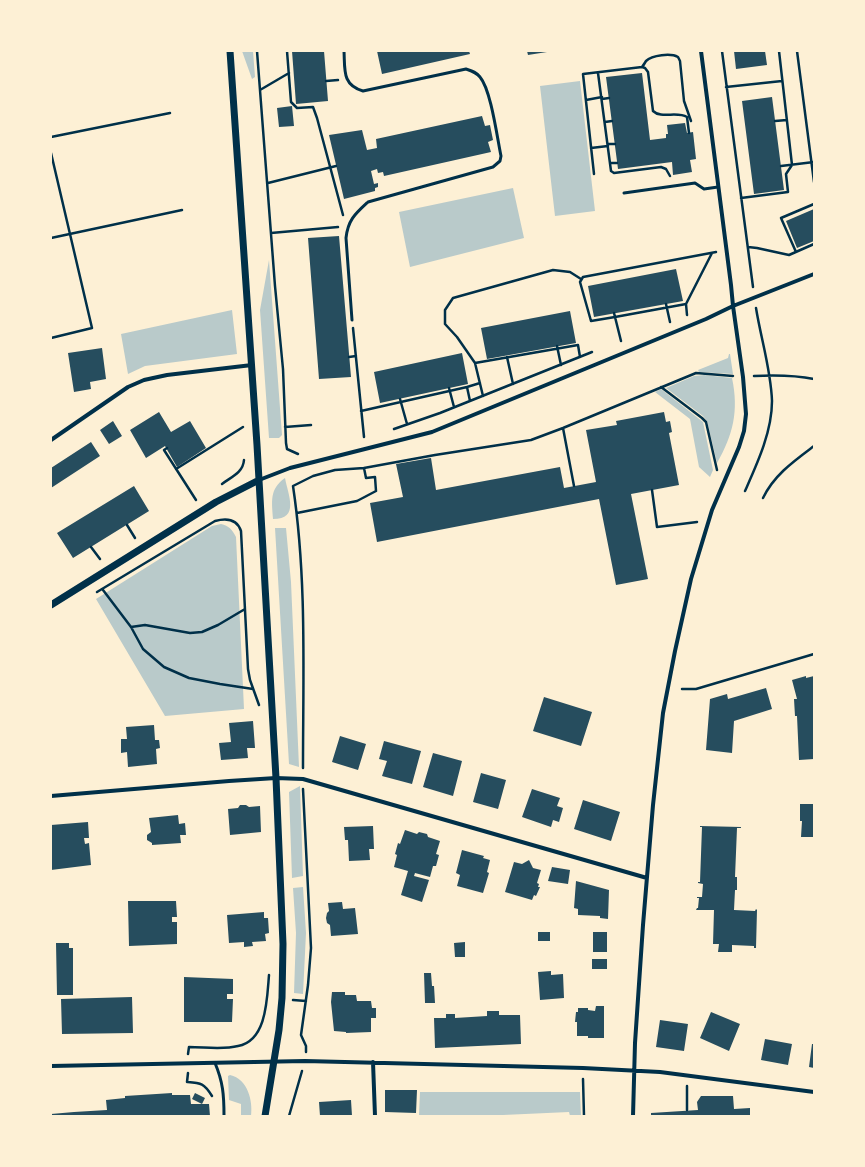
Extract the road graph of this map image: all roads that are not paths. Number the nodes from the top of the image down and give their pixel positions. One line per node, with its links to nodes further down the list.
1 (230, 51): 9 (street)
2 (344, 51): 8 (lane)
3 (701, 51): 4 (street)
4 (718, 187): 5 (lane); 7 (street)
5 (624, 193)
6 (814, 274): 7 (street)
7 (733, 306): 11 (street); 15 (street)
8 (352, 320)
9 (252, 364): 10 (street); 11 (street)
10 (51, 440)
11 (259, 480): 12 (street); 13 (street)
12 (51, 605)
13 (276, 778): 14 (street); 15 (street); 16 (street)
14 (51, 796)
15 (647, 878): 20 (street)
16 (274, 1062): 17 (street); 18 (street); 23 (street)
17 (373, 1062): 20 (street); 24 (street)
18 (215, 1063): 19 (street); 22 (lane)
19 (51, 1066)
20 (634, 1070): 21 (street); 25 (street)
21 (814, 1092)
22 (224, 1116)
23 (265, 1116)
24 (375, 1116)
25 (634, 1116)

